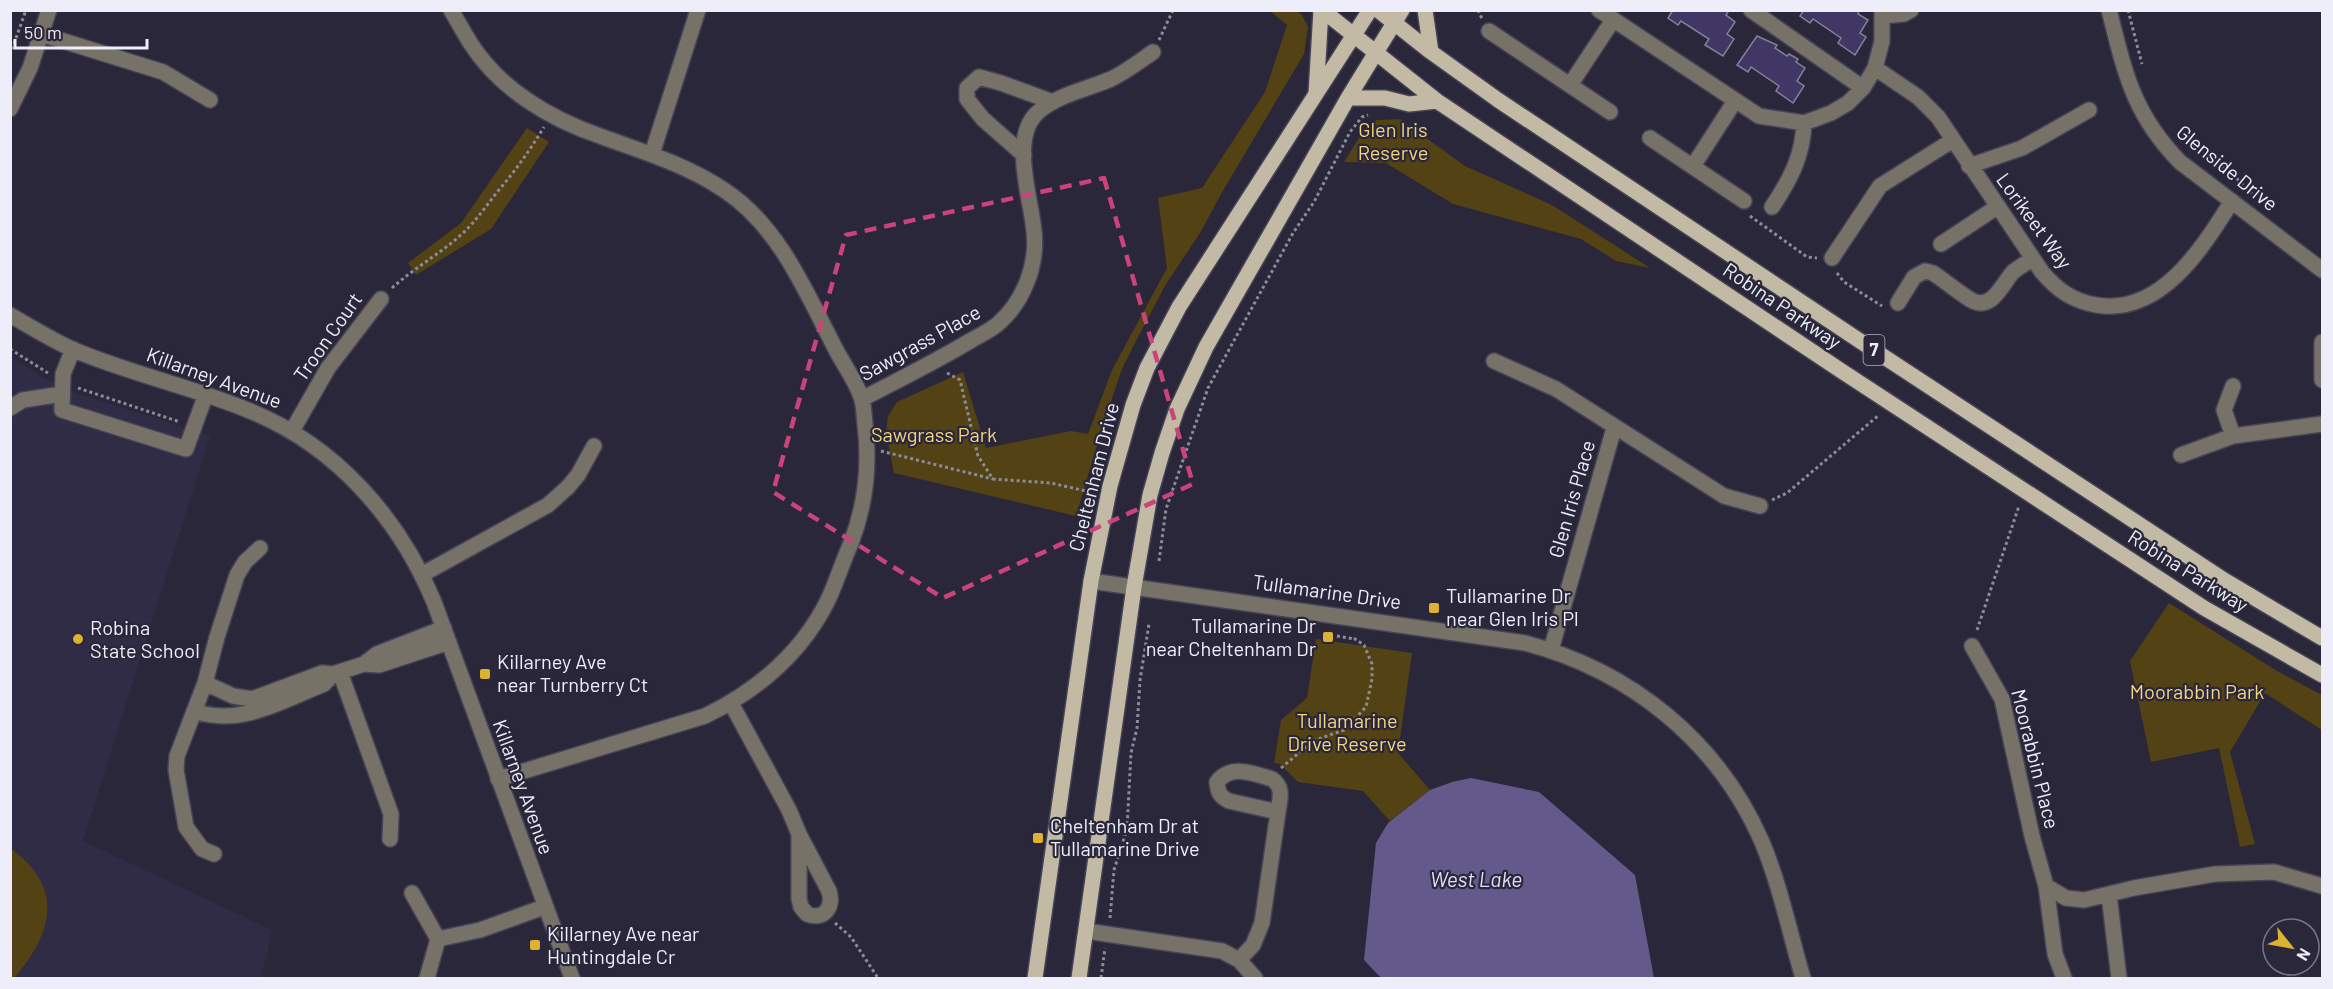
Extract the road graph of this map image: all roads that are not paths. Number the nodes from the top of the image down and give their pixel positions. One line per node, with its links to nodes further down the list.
1 (49, 10): 16 (street)
2 (451, 10): 36 (street)
3 (698, 10): 36 (street)
4 (1321, 10): 17 (main road, Robina Parkway / 7); 24 (main road)
5 (1370, 10): 17 (main road, Cheltenham Drive)
6 (1378, 10): 13 (main road, Robina Parkway / 7)
7 (1425, 10): 19 (main road)
8 (1599, 10): 14 (street)
9 (1751, 10): 23 (street)
10 (1911, 10): 12 (street)
11 (2109, 10): 41 (street, Glenside Drive)
12 (1883, 13): 21 (street)
13 (1398, 17): 19 (main road, Robina Parkway / 7); 20 (main road)
14 (1613, 20): 22 (street); 28 (street)
15 (1489, 31): 22 (street)
16 (41, 34): 26 (street); 30 (street)
17 (1353, 36): 20 (main road, Robina Parkway / 7); 24 (main road, Cheltenham Drive)
18 (1153, 52): 29 (street, Sawgrass Place)
19 (1431, 52): 72 (main road, Robina Parkway / 7)
20 (1375, 54): 25 (main road); 27 (main road, Robina Parkway / 7)
21 (1875, 68): 23 (street); 35 (street, Lorikeet Way)
22 (1570, 85): 32 (street)
23 (1863, 88): 33 (street)
24 (1316, 94): 69 (main road, Cheltenham Drive)
25 (1348, 98): 27 (main road); 70 (main road)
26 (210, 100)
27 (1437, 101): 76 (main road, Robina Parkway / 7)
28 (1735, 101): 33 (street); 38 (street)
29 (1053, 102): 37 (street, Sawgrass Place); 37 (street)
30 (10, 109)
31 (2089, 110): 39 (street)
32 (1610, 112)
33 (1804, 123): 42 (street)
34 (1650, 138): 38 (street)
35 (1953, 140): 39 (street, Lorikeet Way); 45 (street)
36 (652, 154): 58 (street)
37 (1024, 155): 58 (street, Sawgrass Place)
38 (1693, 166): 40 (street)
39 (1970, 166): 43 (street, Lorikeet Way)
40 (1744, 201)
41 (2232, 201): 46 (street, Lorikeet Way); 47 (street, Glenside Drive)
42 (1772, 207)
43 (1997, 207): 44 (street); 46 (street, Lorikeet Way)
44 (1941, 244)
45 (1832, 258)
46 (2033, 259): 49 (street)
47 (2322, 270)
48 (381, 298): 62 (street, Troon Court)
49 (1898, 303)
50 (10, 315): 52 (street, Killarney Avenue)
51 (2322, 342): 54 (street)
52 (73, 349): 56 (street); 57 (street, Killarney Avenue)
53 (1494, 361): 61 (street, Glen Iris Place)
54 (2322, 380)
55 (2233, 386): 63 (street)
56 (63, 389): 57 (street); 59 (street)
57 (206, 394): 62 (street, Killarney Avenue)
58 (862, 399): 78 (street)
59 (10, 408)
60 (2322, 424): 63 (street)
61 (1614, 428): 66 (street, Glen Iris Place); 74 (street, Glen Iris Place)
62 (292, 431): 68 (street, Killarney Avenue)
63 (2233, 436): 65 (street)
64 (594, 446): 68 (street)
65 (2181, 455)
66 (1760, 506)
67 (260, 548): 77 (street)
68 (423, 574): 71 (street, Killarney Avenue)
69 (1091, 581): 70 (street, Tullamarine Drive); 95 (main road, Cheltenham Drive)
70 (1134, 586): 74 (street, Tullamarine Drive); 90 (main road)
71 (446, 635): 75 (street); 80 (street, Killarney Avenue)
72 (2322, 638)
73 (1972, 646): 85 (street, Moorabbin Place)
74 (1551, 650): 98 (street, Tullamarine Drive)
75 (337, 673): 77 (street); 79 (street); 83 (street)
76 (2322, 675)
77 (205, 683): 79 (street)
78 (731, 703): 80 (street); 82 (street)
79 (194, 711): 84 (street)
80 (498, 779): 89 (street, Killarney Avenue)
81 (1278, 812): 81 (street); 92 (street)
82 (799, 834): 82 (street)
83 (390, 838)
84 (214, 854)
85 (2046, 886): 88 (street); 99 (street, Moorabbin Place)
86 (2322, 886): 88 (street)
87 (412, 893): 91 (street)
88 (2109, 895): 100 (street)
89 (544, 907): 91 (street); 94 (street, Killarney Avenue)
90 (1086, 932): 92 (street); 96 (main road)
91 (438, 939): 93 (street)
92 (1239, 960): 97 (street)
93 (427, 978)
94 (572, 978)
95 (1035, 978)
96 (1079, 978)
97 (1255, 978)
98 (1803, 978)
99 (2064, 978)
100 (2119, 978)

